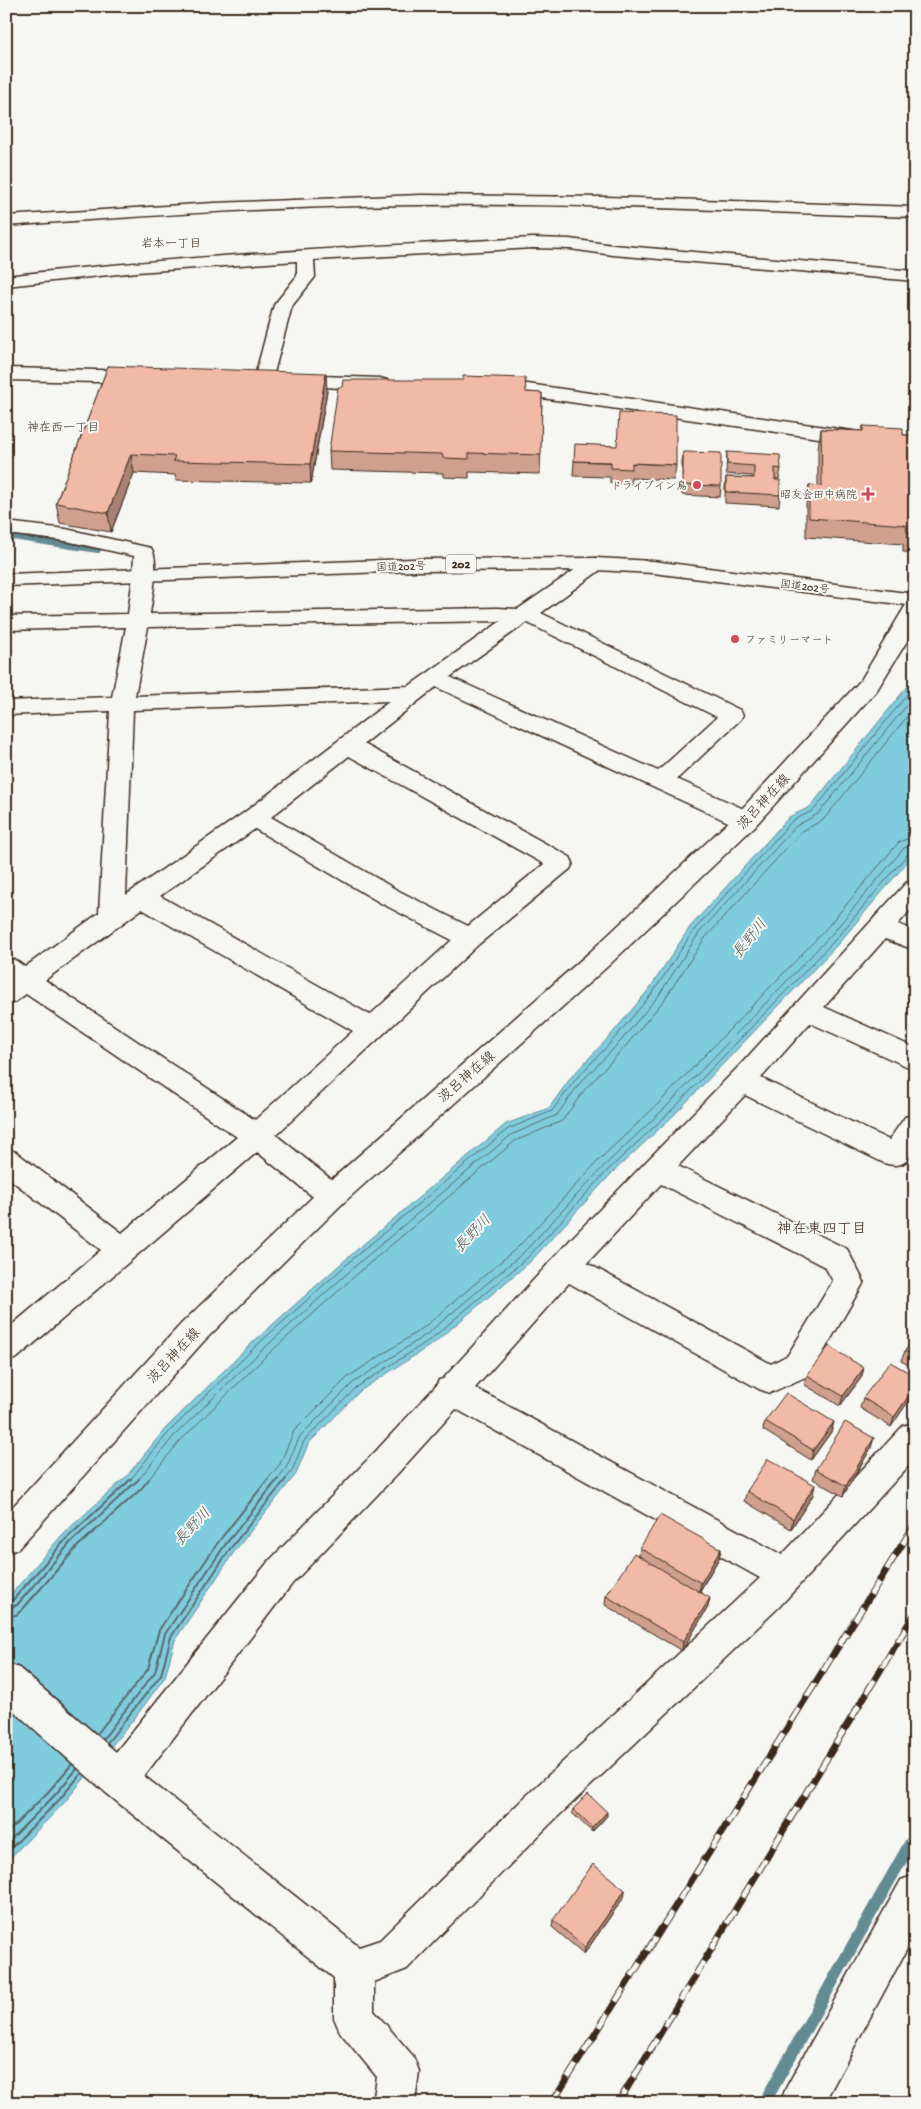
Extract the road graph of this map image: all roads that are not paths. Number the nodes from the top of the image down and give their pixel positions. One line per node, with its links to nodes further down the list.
1 (915, 212): 2 (main road)
2 (6, 221)
3 (305, 256): 4 (main road); 5 (main road); 9 (main road)
4 (915, 276)
5 (6, 281)
6 (6, 374): 7 (main road)
7 (164, 378)
8 (244, 380): 9 (main road)
9 (263, 380): 10 (main road)
10 (398, 384)
11 (466, 387): 12 (main road)
12 (915, 446)
13 (6, 528): 15 (main road)
14 (596, 564): 15 (main road, 国道202号 / 202); 17 (main road, 国道202号 / 202); 19 (main road)
15 (144, 576): 16 (main road, 国道202号 / 202); 20 (main road)
16 (6, 580)
17 (915, 600)
18 (915, 608): 29 (main road, 波呂神在線)
19 (521, 616): 20 (main road); 22 (main road); 27 (main road)
20 (138, 622): 21 (main road); 24 (main road)
21 (6, 624)
22 (434, 678): 23 (main road); 27 (main road)
23 (413, 693): 24 (main road); 26 (main road)
24 (122, 703): 25 (main road); 32 (main road)
25 (6, 708)
26 (349, 746): 28 (main road); 34 (main road)
27 (661, 781): 29 (main road)
28 (254, 818): 31 (main road); 34 (main road)
29 (746, 820): 45 (main road, 波呂神在線)
30 (915, 889): 33 (main road)
31 (141, 897): 32 (main road); 38 (main road)
32 (112, 916): 36 (main road)
33 (881, 927): 35 (main road); 37 (main road)
34 (470, 938): 38 (main road)
35 (915, 941)
36 (13, 981): 42 (main road)
37 (806, 1010): 39 (main road); 40 (main road)
38 (372, 1030): 42 (main road)
39 (915, 1060)
40 (741, 1081): 41 (main road); 44 (main road)
41 (915, 1125)
42 (257, 1136): 45 (main road); 46 (main road)
43 (6, 1160): 46 (main road)
44 (657, 1169): 47 (main road); 47 (main road)
45 (332, 1196): 51 (main road, 波呂神在線)
46 (123, 1250): 48 (main road)
47 (566, 1266): 49 (main road)
48 (6, 1349)
49 (450, 1390): 52 (main road); 54 (main road)
50 (915, 1436): 52 (main road)
51 (6, 1538)
52 (786, 1575): 56 (main road)
53 (6, 1680): 54 (main road)
54 (118, 1779): 56 (main road)
55 (915, 1894): 58 (main road)
56 (354, 1969): 57 (main road)
57 (394, 2103)
58 (801, 2103)

